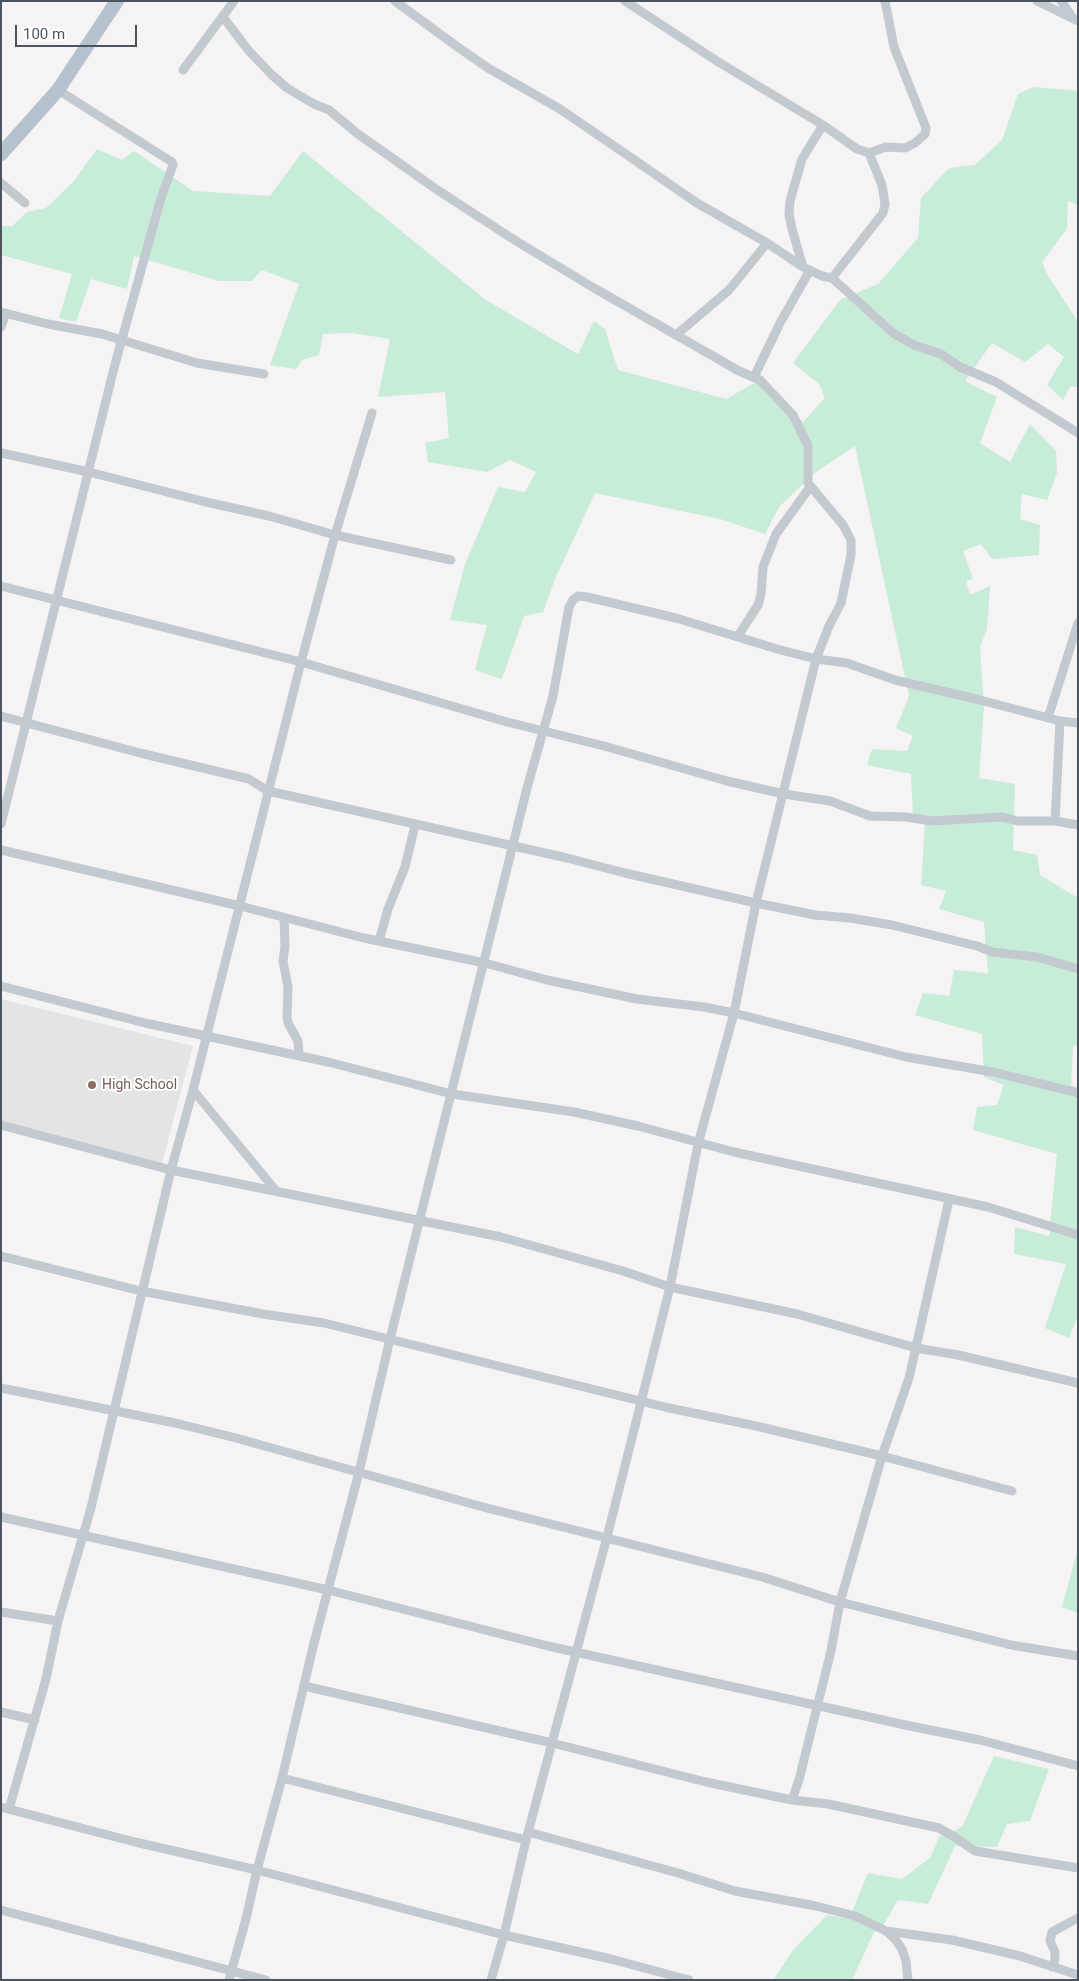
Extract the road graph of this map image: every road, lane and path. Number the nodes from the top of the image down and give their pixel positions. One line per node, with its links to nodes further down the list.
1 (117, 1): 11 (main road)
2 (234, 1): 8 (street)
3 (395, 1): 17 (street)
4 (625, 1): 12 (street)
5 (885, 1): 13 (street)
6 (1037, 1): 9 (street)
7 (1061, 1): 9 (street)
8 (223, 17): 10 (street); 22 (street)
9 (1077, 20)
10 (183, 70)
11 (58, 90): 14 (main road); 23 (street)
12 (823, 125): 13 (street); 18 (street)
13 (869, 153): 19 (street)
14 (1, 154)
15 (1, 183): 16 (street)
16 (26, 202)
17 (767, 242): 18 (street); 22 (street)
18 (807, 269): 19 (street); 25 (street)
19 (832, 278): 27 (street)
20 (4, 313): 21 (street); 23 (street)
21 (1, 327)
22 (676, 335): 25 (street)
23 (121, 339): 24 (street); 29 (street)
24 (264, 374)
25 (754, 377): 30 (street)
26 (372, 413): 31 (street)
27 (1078, 433)
28 (1, 452): 29 (street)
29 (89, 472): 31 (street); 34 (street)
30 (810, 487): 36 (street); 37 (street)
31 (335, 535): 32 (street); 38 (street)
32 (451, 560)
33 (1, 586): 34 (street)
34 (56, 600): 38 (street); 42 (street)
35 (1078, 623): 40 (street)
36 (738, 636): 37 (street); 44 (street)
37 (816, 659): 40 (street); 46 (street)
38 (301, 662): 44 (street); 45 (street)
39 (1, 716): 42 (street)
40 (1048, 718): 41 (street)
41 (1060, 721): 43 (street); 47 (street)
42 (26, 722): 45 (street); 48 (street)
43 (1078, 723)
44 (543, 730): 46 (street); 51 (street)
45 (268, 791): 49 (street); 54 (street)
46 (784, 794): 47 (street); 53 (street)
47 (1055, 820): 50 (street)
48 (1, 824)
49 (415, 825): 51 (street); 56 (street)
50 (1078, 825)
51 (514, 846): 53 (street); 57 (street)
52 (1, 850): 54 (street)
53 (756, 903): 58 (street); 60 (street)
54 (240, 906): 55 (street); 61 (street)
55 (284, 918): 56 (street); 62 (street)
56 (380, 941): 57 (street)
57 (485, 963): 60 (street); 65 (street)
58 (1078, 969)
59 (1, 986): 61 (street)
60 (734, 1013): 64 (street); 67 (street)
61 (207, 1035): 62 (street); 63 (street)
62 (299, 1055): 65 (street)
63 (193, 1090): 68 (street); 69 (street)
64 (1078, 1093)
65 (452, 1094): 67 (street); 71 (street)
66 (1, 1125): 68 (street)
67 (698, 1144): 70 (street); 74 (street)
68 (171, 1170): 69 (street); 75 (street)
69 (277, 1192): 71 (street)
70 (949, 1200): 72 (street); 77 (street)
71 (420, 1221): 74 (street); 76 (street)
72 (1078, 1235)
73 (1, 1256): 75 (street)
74 (670, 1288): 77 (street); 80 (street)
75 (141, 1291): 76 (street); 81 (street)
76 (390, 1339): 80 (street); 83 (street)
77 (916, 1348): 78 (street); 82 (street)
78 (1078, 1383)
79 (1, 1388): 81 (street)
80 (642, 1401): 82 (street); 87 (street)
81 (113, 1412): 83 (street); 86 (street)
82 (882, 1456): 84 (street); 89 (street)
83 (359, 1472): 87 (street); 88 (street)
84 (1012, 1492)
85 (1, 1516): 86 (street)
86 (83, 1534): 88 (street); 91 (street)
87 (607, 1537): 89 (street); 92 (street)
88 (328, 1590): 92 (street); 94 (street)
89 (840, 1602): 93 (street); 95 (street)
90 (1, 1612): 91 (street)
91 (58, 1621): 97 (street)
92 (576, 1652): 95 (street); 98 (street)
93 (1078, 1656)
94 (304, 1686): 98 (street); 100 (street)
95 (817, 1706): 99 (street); 101 (street)
96 (1, 1712): 97 (street)
97 (35, 1720): 102 (street)
98 (552, 1744): 101 (street); 103 (street)
99 (1078, 1766)
100 (282, 1778): 103 (street); 105 (street)
101 (792, 1800): 104 (street)
102 (5, 1808): 105 (street)
103 (527, 1836): 108 (street); 109 (street)
104 (1078, 1868)
105 (256, 1870): 109 (street); 111 (street)
106 (1, 1910): 111 (street)
107 (1078, 1918): 110 (street)
108 (886, 1931): 110 (street); 116 (street)
109 (504, 1935): 114 (street); 115 (street)
110 (1052, 1967): 112 (street)
111 (230, 1975): 113 (street)
112 (1078, 1975)
113 (266, 1980)
114 (491, 1980)
115 (689, 1980)
116 (908, 1980)

